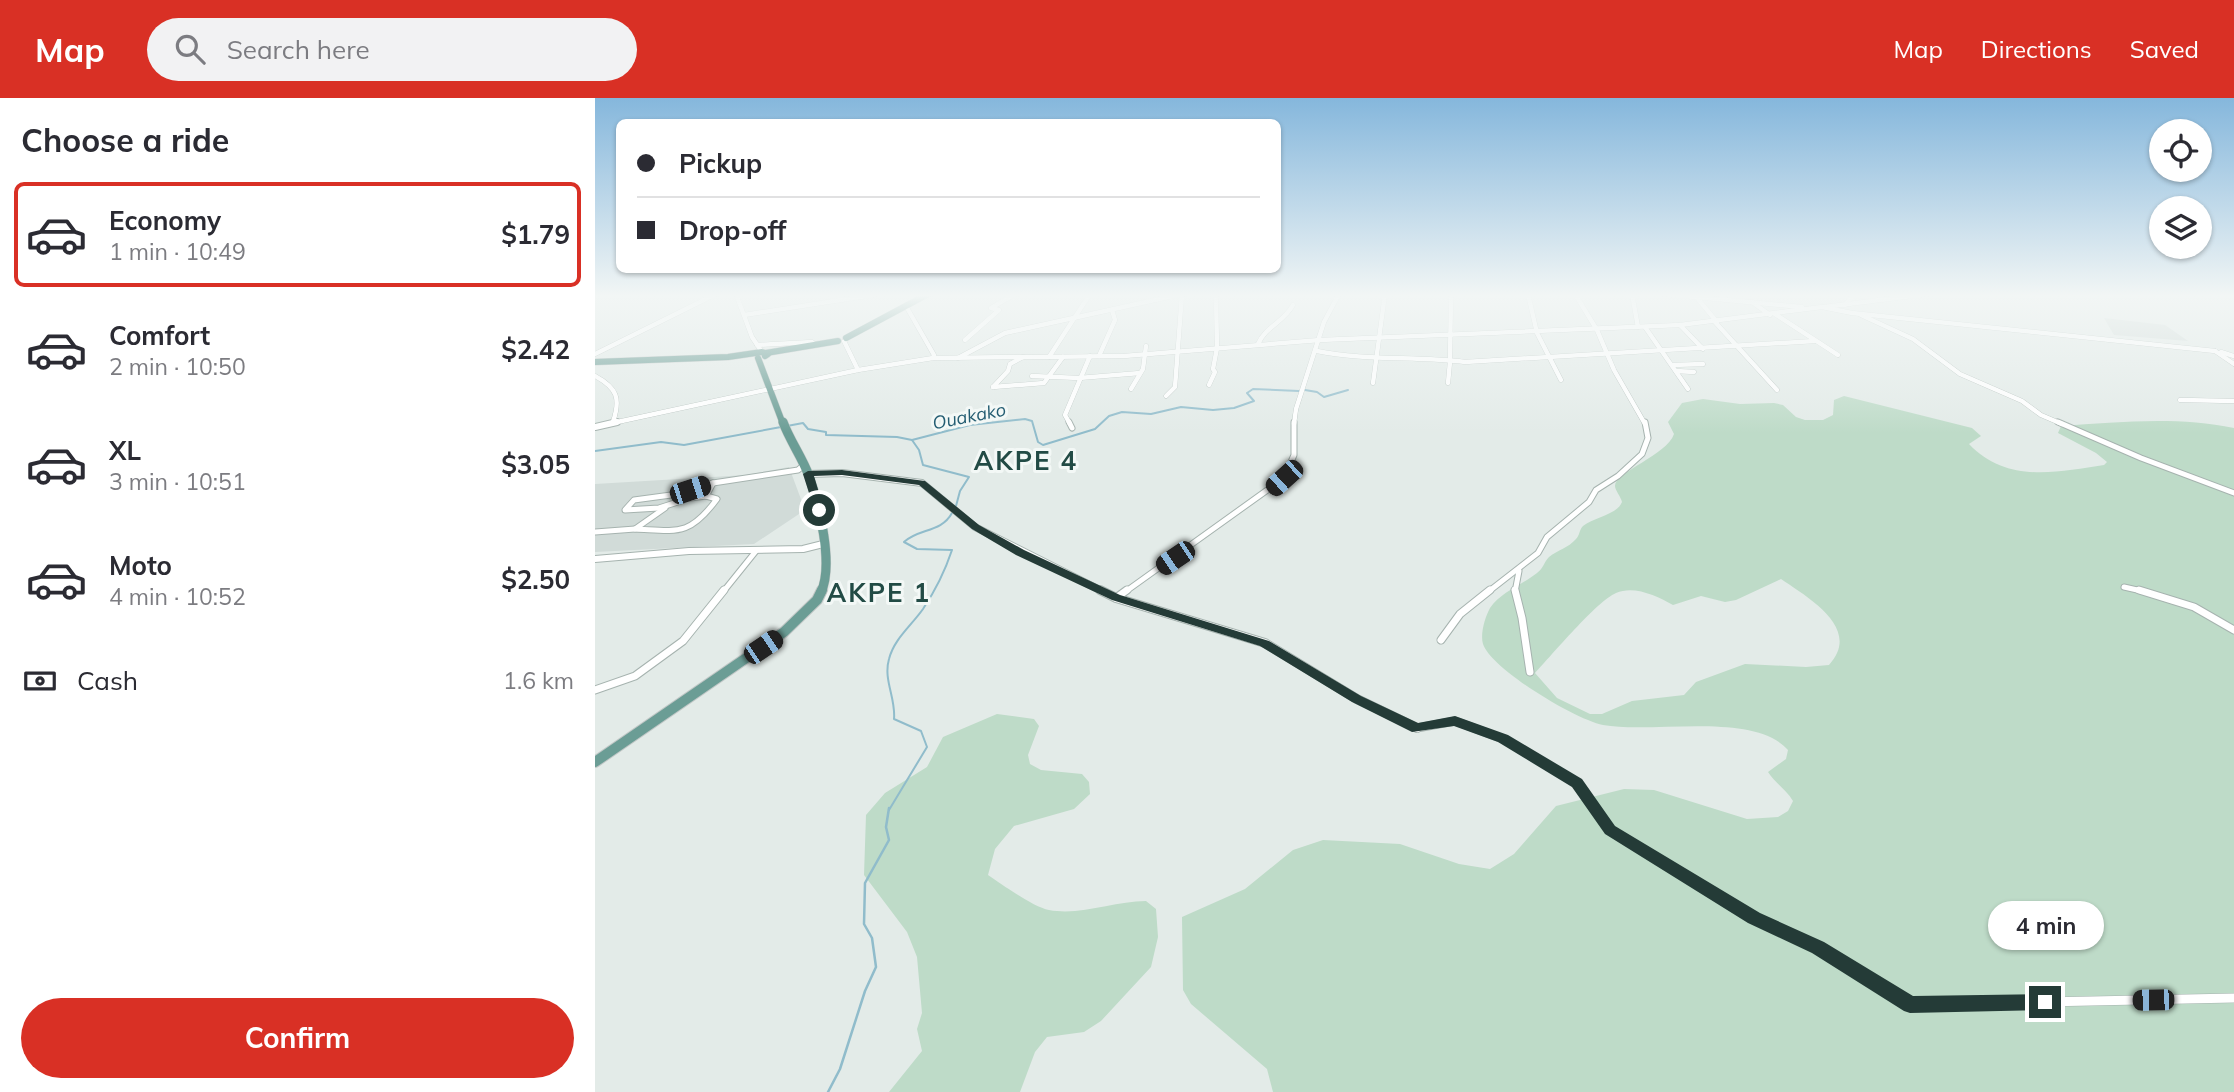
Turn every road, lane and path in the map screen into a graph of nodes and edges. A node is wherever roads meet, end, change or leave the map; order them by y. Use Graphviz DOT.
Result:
graph roads {
  1 [pos="622,340"];
  2 [pos="754,340"];
  3 [pos="840,340"];
  4 [pos="843,340"];
  5 [pos="925,340"];
  6 [pos="989,340"];
  7 [pos="1060,340"];
  8 [pos="1106,340"];
  9 [pos="1180,340"];
  10 [pos="1217,340"];
  11 [pos="1259,340"];
  12 [pos="1314,340"];
  13 [pos="1320,340"];
  14 [pos="1378,340"];
  15 [pos="1449,340"];
  16 [pos="1541,340"];
  17 [pos="1602,340"];
  18 [pos="1653,340"];
  19 [pos="1695,340"];
  20 [pos="1733,340"];
  21 [pos="1915,340"];
  22 [pos="2114,340"];
  23 [pos="1815,341"];
  24 [pos="814,344"];
  25 [pos="1258,344"];
  26 [pos="1146,345"];
  27 [pos="1739,347"];
  28 [pos="1217,348"];
  29 [pos="1703,348"];
  30 [pos="1662,350"];
  31 [pos="1179,351"];
  32 [pos="1317,351"];
  33 [pos="2215,351"];
  34 [pos="1607,353"];
  35 [pos="595,354"];
  36 [pos="760,354"];
  37 [pos="1148,354"];
  38 [pos="1838,355"];
  39 [pos="1090,356"];
  40 [pos="1099,356"];
  41 [pos="1548,356"];
  42 [pos="2234,356"];
  43 [pos="1023,357"];
  44 [pos="1049,357"];
  45 [pos="1063,357"];
  46 [pos="1378,357"];
  47 [pos="933,358"];
  48 [pos="958,358"];
  49 [pos="1450,360"];
  50 [pos="595,362"];
  51 [pos="1703,364"];
  52 [pos="2234,364"];
  53 [pos="1672,365"];
  54 [pos="857,370"];
  55 [pos="1676,371"];
  56 [pos="1694,372"];
  57 [pos="1140,373"];
  58 [pos="595,376"];
  59 [pos="1033,376"];
  60 [pos="1048,378"];
  61 [pos="1079,379"];
  62 [pos="1561,380"];
  63 [pos="1373,383"];
  64 [pos="1448,383"];
  65 [pos="1209,385"];
  66 [pos="771,389"];
  67 [pos="1131,389"];
  68 [pos="1688,389"];
  69 [pos="1777,390"];
  70 [pos="1167,396"];
  71 [pos="2180,400"];
  72 [pos="2234,401"];
  73 [pos="613,422"];
  74 [pos="595,427"];
  75 [pos="1072,428"];
  76 [pos="806,469"];
  77 [pos="713,483"];
  78 [pos="690,490"];
  79 [pos="2234,493"];
  80 [pos="706,496"];
  81 [pos="684,500"];
  82 [pos="669,505"];
  83 [pos="635,528"];
  84 [pos="595,532"];
  85 [pos="823,544"];
  86 [pos="755,551"];
  87 [pos="595,559"];
  88 [pos="1520,569"];
  89 [pos="2124,587"];
  90 [pos="1116,598"];
  91 [pos="2234,630"];
  92 [pos="1441,640"];
  93 [pos="1530,672"];
  94 [pos="595,691"];
  95 [pos="1417,728"];
  96 [pos="595,762"];
  97 [pos="2234,998"];
  1 -- 35 [label="street"];
  2 -- 36 [label="street"];
  3 -- 24 [label="main road"];
  4 -- 54 [label="street"];
  5 -- 47 [label="street"];
  6 -- 48 [label="street"];
  7 -- 44 [label="street"];
  8 -- 40 [label="street"];
  9 -- 31 [label="street"];
  10 -- 28 [label="street"];
  11 -- 25 [label="street"];
  12 -- 25 [label="street"];
  13 -- 32 [label="street"];
  14 -- 46 [label="street"];
  15 -- 49 [label="street"];
  16 -- 41 [label="street"];
  17 -- 34 [label="street"];
  18 -- 30 [label="street"];
  19 -- 29 [label="street"];
  20 -- 27 [label="street"];
  21 -- 79 [label="street"];
  22 -- 33 [label="street"];
  23 -- 27 [label="street"];
  23 -- 38 [label="street"];
  24 -- 36 [label="street"];
  24 -- 36 [label="main road"];
  25 -- 28 [label="street"];
  26 -- 37 [label="street"];
  27 -- 29 [label="street"];
  27 -- 69 [label="street"];
  28 -- 31 [label="street"];
  28 -- 65 [label="street"];
  29 -- 30 [label="street"];
  30 -- 34 [label="street"];
  30 -- 53 [label="street"];
  31 -- 37 [label="street"];
  31 -- 70 [label="street"];
  32 -- 46 [label="street"];
  32 -- 90 [label="street"];
  33 -- 42 [label="street"];
  33 -- 52 [label="street"];
  34 -- 41 [label="street"];
  34 -- 88 [label="street"];
  36 -- 50 [label="main road"];
  36 -- 66 [label="main road"];
  37 -- 40 [label="street"];
  37 -- 57 [label="street"];
  39 -- 40 [label="street"];
  39 -- 45 [label="street"];
  39 -- 61 [label="street"];
  41 -- 49 [label="street"];
  41 -- 62 [label="street"];
  43 -- 44 [label="street"];
  43 -- 48 [label="street"];
  43 -- 60 [label="street"];
  44 -- 45 [label="street"];
  45 -- 60 [label="street"];
  46 -- 49 [label="street"];
  46 -- 63 [label="street"];
  47 -- 48 [label="street"];
  47 -- 54 [label="street"];
  49 -- 64 [label="street"];
  51 -- 53 [label="street"];
  53 -- 55 [label="street"];
  54 -- 66 [label="street"];
  55 -- 56 [label="street"];
  55 -- 68 [label="street"];
  57 -- 61 [label="street"];
  57 -- 67 [label="street"];
  58 -- 73 [label="street"];
  59 -- 60 [label="street"];
  60 -- 61 [label="street"];
  61 -- 75 [label="street"];
  66 -- 73 [label="street"];
  66 -- 76 [label="main road"];
  71 -- 72 [label="street"];
  73 -- 74 [label="street"];
  76 -- 77 [label="street"];
  76 -- 85 [label="main road"];
  76 -- 90 [label="street"];
  77 -- 78 [label="street"];
  77 -- 80 [label="street"];
  78 -- 81 [label="street"];
  78 -- 82 [label="street"];
  80 -- 81 [label="street"];
  80 -- 83 [label="street"];
  81 -- 82 [label="street"];
  82 -- 83 [label="street"];
  83 -- 84 [label="street"];
  85 -- 86 [label="street"];
  85 -- 96 [label="main road"];
  86 -- 87 [label="street"];
  86 -- 94 [label="street"];
  88 -- 92 [label="street"];
  88 -- 93 [label="street"];
  89 -- 91 [label="street"];
  90 -- 95 [label="street"];
  95 -- 97 [label="street"];
}
